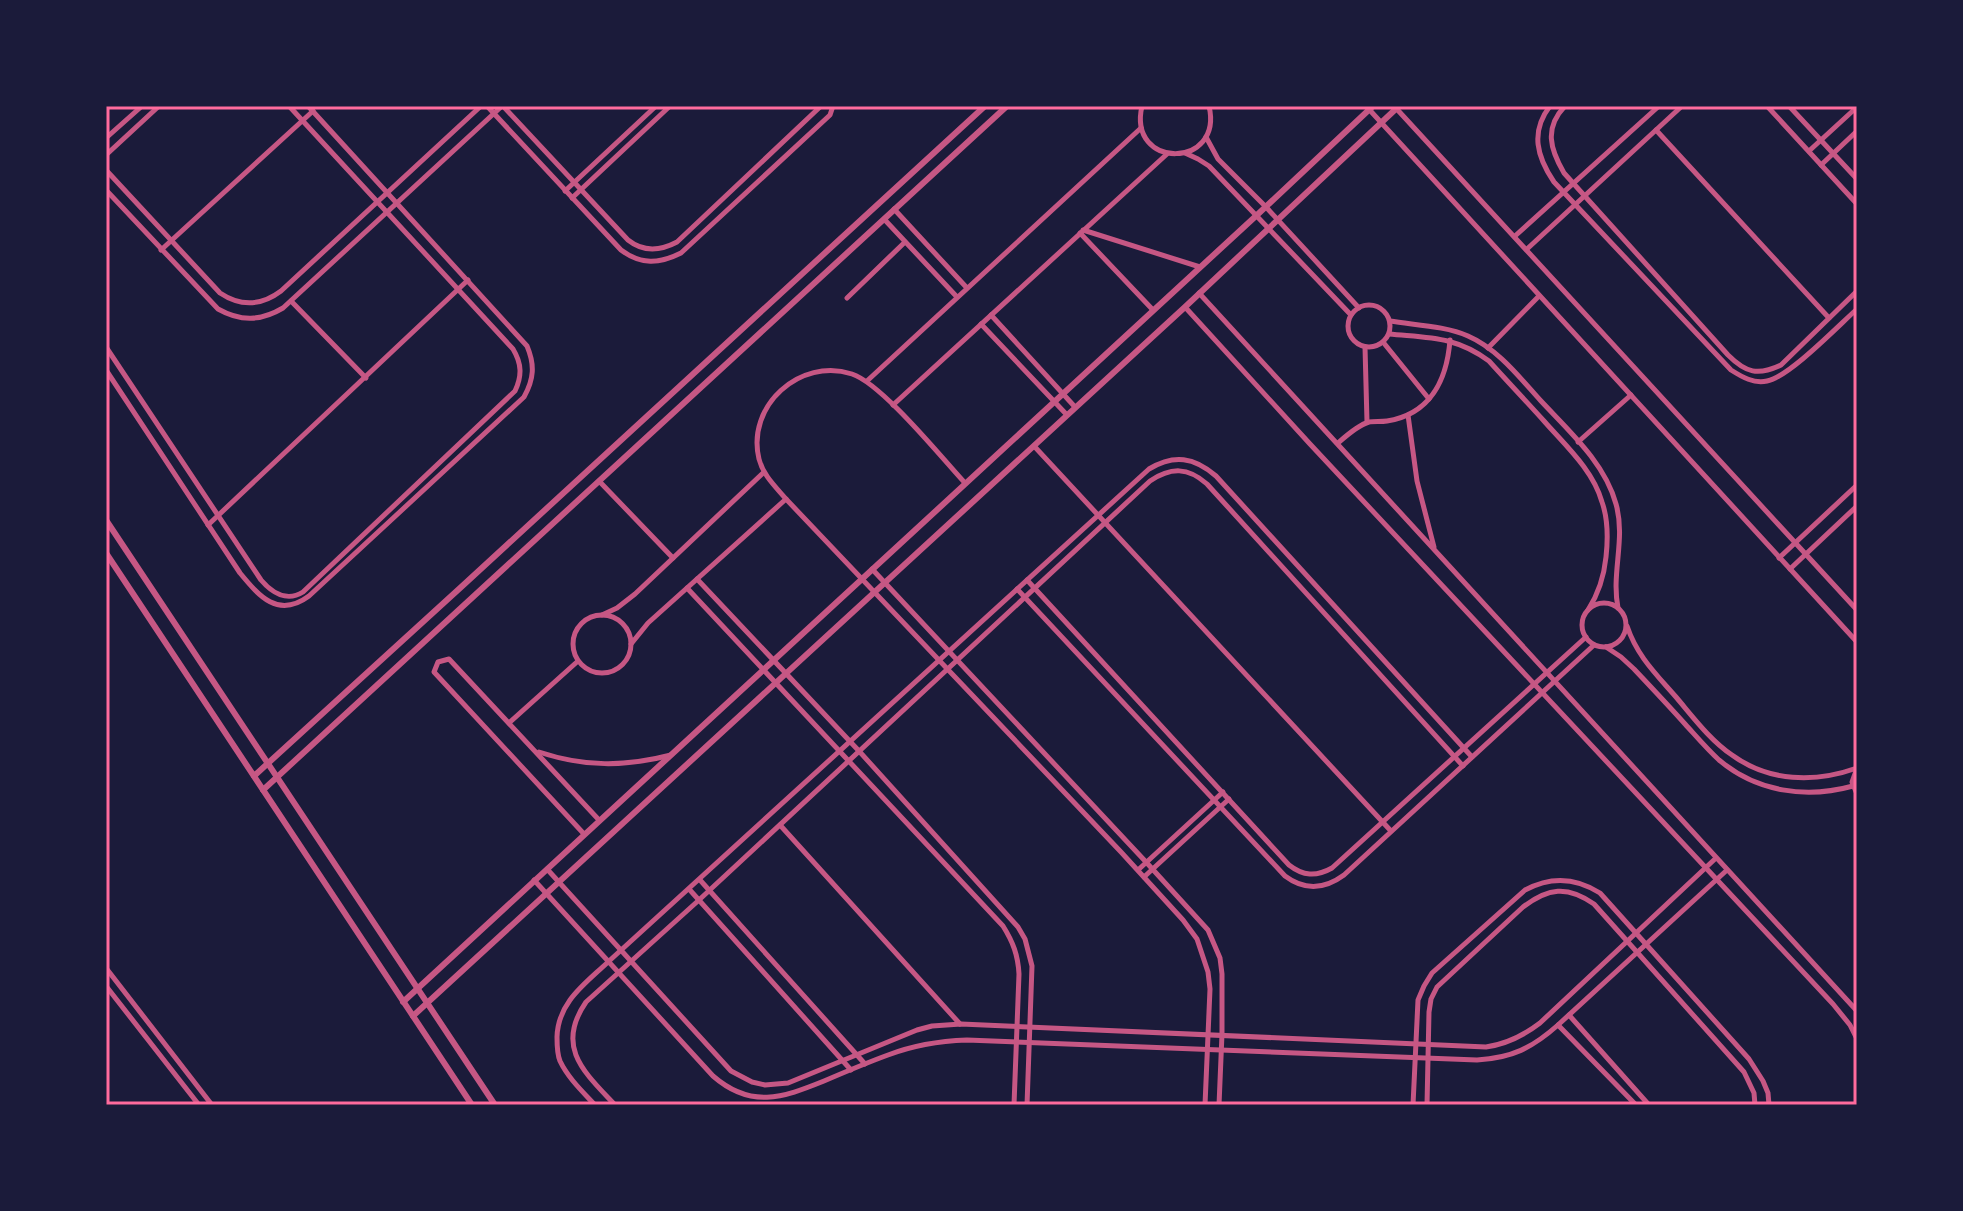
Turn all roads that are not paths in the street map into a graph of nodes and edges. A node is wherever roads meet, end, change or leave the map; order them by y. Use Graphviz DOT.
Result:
graph roads {
  1 [pos="142,106"];
  2 [pos="159,106"];
  3 [pos="289,106"];
  4 [pos="481,106"];
  5 [pos="487,106"];
  6 [pos="503,106"];
  7 [pos="656,106"];
  8 [pos="670,106"];
  9 [pos="821,106"];
  10 [pos="833,106"];
  11 [pos="985,106"];
  12 [pos="1142,106"];
  13 [pos="1209,106"];
  14 [pos="1550,106"];
  15 [pos="1565,106"];
  16 [pos="1659,106"];
  17 [pos="1682,106"];
  18 [pos="1767,106"];
  19 [pos="1789,106"];
  20 [pos="1004,107"];
  21 [pos="1369,107"];
  22 [pos="1397,107"];
  23 [pos="1857,107"];
  24 [pos="310,108"];
  25 [pos="494,114"];
  26 [pos="302,120"];
  27 [pos="1382,123"];
  28 [pos="1141,128"];
  29 [pos="1656,130"];
  30 [pos="1857,131"];
  31 [pos="1206,137"];
  32 [pos="106,138"];
  33 [pos="1821,140"];
  34 [pos="776,149"];
  35 [pos="1809,151"];
  36 [pos="1185,153"];
  37 [pos="1167,154"];
  38 [pos="1833,154"];
  39 [pos="106,155"];
  40 [pos="783,158"];
  41 [pos="1821,165"];
  42 [pos="106,170"];
  43 [pos="1857,179"];
  44 [pos="574,183"];
  45 [pos="1573,184"];
  46 [pos="106,190"];
  47 [pos="581,190"];
  48 [pos="565,191"];
  49 [pos="388,192"];
  50 [pos="1564,192"];
  51 [pos="1584,196"];
  52 [pos="572,198"];
  53 [pos="378,201"];
  54 [pos="398,202"];
  55 [pos="1857,204"];
  56 [pos="1575,205"];
  57 [pos="1266,207"];
  58 [pos="894,209"];
  59 [pos="388,212"];
  60 [pos="1257,215"];
  61 [pos="884,219"];
  62 [pos="1278,220"];
  63 [pos="1269,228"];
  64 [pos="1081,232"];
  65 [pos="1515,236"];
  66 [pos="171,240"];
  67 [pos="838,241"];
  68 [pos="905,242"];
  69 [pos="1527,249"];
  70 [pos="161,250"];
  71 [pos="848,252"];
  72 [pos="1200,267"];
  73 [pos="468,280"];
  74 [pos="967,288"];
  75 [pos="458,289"];
  76 [pos="1857,291"];
  77 [pos="1199,293"];
  78 [pos="1539,296"];
  79 [pos="958,297"];
  80 [pos="847,298"];
  81 [pos="291,301"];
  82 [pos="1185,307"];
  83 [pos="1359,308"];
  84 [pos="1857,309"];
  85 [pos="1153,310"];
  86 [pos="1837,310"];
  87 [pos="991,315"];
  88 [pos="1351,315"];
  89 [pos="1829,318"];
  90 [pos="1844,320"];
  91 [pos="1390,321"];
  92 [pos="981,324"];
  93 [pos="1821,325"];
  94 [pos="1389,334"];
  95 [pos="1829,335"];
  96 [pos="1450,340"];
  97 [pos="1383,342"];
  98 [pos="106,347"];
  99 [pos="1365,347"];
  100 [pos="1488,348"];
  101 [pos="106,370"];
  102 [pos="366,378"];
  103 [pos="867,381"];
  104 [pos="683,383"];
  105 [pos="1063,393"];
  106 [pos="692,395"];
  107 [pos="1631,395"];
  108 [pos="1429,399"];
  109 [pos="1054,402"];
  110 [pos="893,405"];
  111 [pos="1075,407"];
  112 [pos="1067,415"];
  113 [pos="1408,415"];
  114 [pos="1367,422"];
  115 [pos="1578,442"];
  116 [pos="1338,443"];
  117 [pos="1034,446"];
  118 [pos="763,473"];
  119 [pos="599,481"];
  120 [pos="965,483"];
  121 [pos="1857,485"];
  122 [pos="407,494"];
  123 [pos="786,499"];
  124 [pos="413,501"];
  125 [pos="1857,507"];
  126 [pos="218,516"];
  127 [pos="1097,516"];
  128 [pos="106,520"];
  129 [pos="1105,524"];
  130 [pos="208,525"];
  131 [pos="1795,544"];
  132 [pos="1435,550"];
  133 [pos="106,553"];
  134 [pos="1805,555"];
  135 [pos="673,558"];
  136 [pos="1779,558"];
  137 [pos="872,569"];
  138 [pos="1790,569"];
  139 [pos="862,578"];
  140 [pos="697,579"];
  141 [pos="1027,580"];
  142 [pos="885,582"];
  143 [pos="687,588"];
  144 [pos="1017,589"];
  145 [pos="1035,589"];
  146 [pos="1319,589"];
  147 [pos="875,592"];
  148 [pos="1025,598"];
  149 [pos="1309,598"];
  150 [pos="1618,608"];
  151 [pos="1588,610"];
  152 [pos="1857,610"];
  153 [pos="602,615"];
  154 [pos="1627,626"];
  155 [pos="419,627"];
  156 [pos="1586,637"];
  157 [pos="429,638"];
  158 [pos="404,641"];
  159 [pos="1857,642"];
  160 [pos="631,644"];
  161 [pos="1594,645"];
  162 [pos="1606,647"];
  163 [pos="414,651"];
  164 [pos="951,651"];
  165 [pos="959,659"];
  166 [pos="773,660"];
  167 [pos="940,660"];
  168 [pos="578,661"];
  169 [pos="763,669"];
  170 [pos="948,669"];
  171 [pos="786,673"];
  172 [pos="1546,673"];
  173 [pos="1554,681"];
  174 [pos="776,683"];
  175 [pos="1534,684"];
  176 [pos="1542,692"];
  177 [pos="509,723"];
  178 [pos="851,742"];
  179 [pos="1464,748"];
  180 [pos="536,751"];
  181 [pos="840,751"];
  182 [pos="859,751"];
  183 [pos="672,754"];
  184 [pos="1454,757"];
  185 [pos="1472,757"];
  186 [pos="850,760"];
  187 [pos="268,763"];
  188 [pos="1463,766"];
  189 [pos="1857,768"];
  190 [pos="254,776"];
  191 [pos="277,777"];
  192 [pos="1853,786"];
  193 [pos="263,790"];
  194 [pos="1223,792"];
  195 [pos="1857,794"];
  196 [pos="1229,799"];
  197 [pos="1214,800"];
  198 [pos="1220,807"];
  199 [pos="599,820"];
  200 [pos="1382,822"];
  201 [pos="780,825"];
  202 [pos="1391,831"];
  203 [pos="584,834"];
  204 [pos="1716,858"];
  205 [pos="1146,862"];
  206 [pos="1706,868"];
  207 [pos="547,869"];
  208 [pos="1153,869"];
  209 [pos="1138,870"];
  210 [pos="1727,870"];
  211 [pos="1144,877"];
  212 [pos="534,880"];
  213 [pos="700,880"];
  214 [pos="1716,880"];
  215 [pos="558,882"];
  216 [pos="689,889"];
  217 [pos="709,891"];
  218 [pos="546,893"];
  219 [pos="699,900"];
  220 [pos="1637,932"];
  221 [pos="1627,941"];
  222 [pos="1646,942"];
  223 [pos="620,951"];
  224 [pos="1636,952"];
  225 [pos="630,961"];
  226 [pos="608,962"];
  227 [pos="106,968"];
  228 [pos="617,972"];
  229 [pos="106,986"];
  230 [pos="417,989"];
  231 [pos="403,1002"];
  232 [pos="427,1003"];
  233 [pos="1857,1011"];
  234 [pos="1569,1015"];
  235 [pos="413,1016"];
  236 [pos="961,1024"];
  237 [pos="1017,1025"];
  238 [pos="1558,1025"];
  239 [pos="1030,1026"];
  240 [pos="1726,1032"];
  241 [pos="1209,1034"];
  242 [pos="1222,1034"];
  243 [pos="1857,1039"];
  244 [pos="1717,1041"];
  245 [pos="1016,1043"];
  246 [pos="1029,1043"];
  247 [pos="1415,1043"];
  248 [pos="1428,1043"];
  249 [pos="1208,1049"];
  250 [pos="1221,1049"];
  251 [pos="856,1055"];
  252 [pos="1415,1057"];
  253 [pos="1428,1058"];
  254 [pos="842,1060"];
  255 [pos="865,1064"];
  256 [pos="851,1070"];
  257 [pos="609,1099"];
  258 [pos="199,1105"];
  259 [pos="212,1105"];
  260 [pos="472,1105"];
  261 [pos="495,1105"];
  262 [pos="595,1105"];
  263 [pos="603,1105"];
  264 [pos="615,1105"];
  265 [pos="1014,1105"];
  266 [pos="1027,1105"];
  267 [pos="1205,1105"];
  268 [pos="1219,1105"];
  269 [pos="1413,1105"];
  270 [pos="1427,1105"];
  271 [pos="1636,1105"];
  272 [pos="1649,1105"];
  273 [pos="1755,1105"];
  274 [pos="1769,1105"];
  1 -- 32 [label="street"];
  2 -- 39 [label="street"];
  3 -- 26 [label="street"];
  4 -- 49 [label="street"];
  5 -- 25 [label="street"];
  6 -- 25 [label="street"];
  6 -- 44 [label="street"];
  7 -- 44 [label="street"];
  8 -- 47 [label="street"];
  9 -- 34 [label="street"];
  10 -- 40 [label="street"];
  11 -- 67 [label="street"];
  12 -- 28 [label="street"];
  13 -- 31 [label="street"];
  14 -- 50 [label="street"];
  15 -- 45 [label="street"];
  16 -- 45 [label="street"];
  17 -- 29 [label="street"];
  18 -- 35 [label="street"];
  19 -- 33 [label="street"];
  20 -- 58 [label="street"];
  21 -- 27 [label="street"];
  21 -- 57 [label="street"];
  22 -- 27 [label="street"];
  22 -- 65 [label="street"];
  23 -- 33 [label="street"];
  24 -- 26 [label="street"];
  24 -- 49 [label="street"];
  25 -- 48 [label="street"];
  25 -- 54 [label="street"];
  26 -- 53 [label="street"];
  26 -- 66 [label="street"];
  27 -- 62 [label="street"];
  27 -- 78 [label="street"];
  28 -- 37 [label="street"];
  28 -- 74 [label="street"];
  29 -- 51 [label="street"];
  29 -- 89 [label="street"];
  30 -- 38 [label="street"];
  31 -- 36 [label="street"];
  31 -- 57 [label="street"];
  33 -- 35 [label="street"];
  33 -- 38 [label="street"];
  34 -- 40 [label="street"];
  34 -- 47 [label="street"];
  35 -- 41 [label="street"];
  36 -- 37 [label="street"];
  36 -- 60 [label="street"];
  37 -- 64 [label="street"];
  38 -- 41 [label="street"];
  38 -- 43 [label="street"];
  40 -- 52 [label="street"];
  41 -- 55 [label="street"];
  42 -- 66 [label="street"];
  44 -- 47 [label="street"];
  44 -- 48 [label="street"];
  45 -- 50 [label="street"];
  45 -- 51 [label="street"];
  46 -- 70 [label="street"];
  47 -- 52 [label="street"];
  48 -- 52 [label="street"];
  49 -- 53 [label="street"];
  49 -- 54 [label="street"];
  50 -- 56 [label="street"];
  50 -- 65 [label="street"];
  51 -- 56 [label="street"];
  51 -- 93 [label="street"];
  53 -- 59 [label="street"];
  53 -- 66 [label="street"];
  54 -- 59 [label="street"];
  54 -- 73 [label="street"];
  56 -- 69 [label="street"];
  56 -- 95 [label="street"];
  57 -- 60 [label="street"];
  57 -- 62 [label="street"];
  58 -- 61 [label="street"];
  58 -- 74 [label="street"];
  59 -- 75 [label="street"];
  59 -- 81 [label="street"];
  60 -- 63 [label="street"];
  60 -- 72 [label="street"];
  61 -- 68 [label="street"];
  61 -- 71 [label="street"];
  62 -- 63 [label="street"];
  62 -- 83 [label="street"];
  63 -- 77 [label="street"];
  63 -- 88 [label="street"];
  64 -- 72 [label="street"];
  64 -- 85 [label="street"];
  64 -- 87 [label="street"];
  65 -- 69 [label="street"];
  66 -- 70 [label="street"];
  67 -- 71 [label="street"];
  67 -- 104 [label="street"];
  68 -- 79 [label="street"];
  68 -- 80 [label="street"];
  69 -- 131 [label="street"];
  70 -- 81 [label="street"];
  71 -- 106 [label="street"];
  72 -- 85 [label="street"];
  73 -- 75 [label="street"];
  73 -- 124 [label="street"];
  74 -- 79 [label="street"];
  75 -- 102 [label="street"];
  75 -- 122 [label="street"];
  76 -- 86 [label="street"];
  77 -- 82 [label="street"];
  77 -- 116 [label="street"];
  78 -- 100 [label="street"];
  78 -- 107 [label="street"];
  79 -- 103 [label="street"];
  81 -- 102 [label="street"];
  82 -- 111 [label="street"];
  82 -- 175 [label="street"];
  83 -- 88 [label="street"];
  83 -- 91 [label="street"];
  84 -- 90 [label="street"];
  85 -- 105 [label="street"];
  86 -- 89 [label="street"];
  86 -- 90 [label="street"];
  87 -- 92 [label="street"];
  87 -- 105 [label="street"];
  88 -- 99 [label="street"];
  89 -- 93 [label="street"];
  90 -- 95 [label="street"];
  91 -- 94 [label="street"];
  91 -- 100 [label="street"];
  92 -- 109 [label="street"];
  92 -- 110 [label="street"];
  93 -- 95 [label="street"];
  94 -- 96 [label="street"];
  94 -- 97 [label="street"];
  96 -- 108 [label="street"];
  96 -- 151 [label="street"];
  97 -- 99 [label="street"];
  97 -- 108 [label="street"];
  98 -- 126 [label="street"];
  99 -- 114 [label="street"];
  100 -- 115 [label="street"];
  101 -- 130 [label="street"];
  102 -- 126 [label="street"];
  103 -- 110 [label="street"];
  103 -- 118 [label="street"];
  104 -- 106 [label="street"];
  104 -- 155 [label="street"];
  105 -- 109 [label="street"];
  105 -- 111 [label="street"];
  106 -- 119 [label="street"];
  107 -- 115 [label="street"];
  107 -- 136 [label="street"];
  108 -- 113 [label="street"];
  109 -- 112 [label="street"];
  109 -- 120 [label="street"];
  110 -- 120 [label="street"];
  111 -- 112 [label="street"];
  112 -- 117 [label="street"];
  113 -- 114 [label="street"];
  113 -- 132 [label="street"];
  114 -- 116 [label="street"];
  115 -- 150 [label="street"];
  116 -- 132 [label="street"];
  117 -- 127 [label="street"];
  117 -- 142 [label="street"];
  118 -- 123 [label="street"];
  118 -- 135 [label="street"];
  119 -- 135 [label="street"];
  119 -- 157 [label="street"];
  120 -- 137 [label="street"];
  121 -- 131 [label="street"];
  122 -- 124 [label="street"];
  122 -- 126 [label="street"];
  123 -- 139 [label="street"];
  123 -- 140 [label="street"];
  124 -- 130 [label="street"];
  125 -- 134 [label="street"];
  126 -- 130 [label="street"];
  127 -- 129 [label="street"];
  127 -- 141 [label="street"];
  127 -- 146 [label="street"];
  128 -- 187 [label="street"];
  129 -- 145 [label="street"];
  129 -- 149 [label="street"];
  129 -- 200 [label="street"];
  131 -- 134 [label="street"];
  131 -- 136 [label="street"];
  132 -- 172 [label="street"];
  133 -- 190 [label="street"];
  134 -- 138 [label="street"];
  134 -- 152 [label="street"];
  135 -- 153 [label="street"];
  136 -- 138 [label="street"];
  137 -- 139 [label="street"];
  137 -- 142 [label="street"];
  138 -- 159 [label="street"];
  139 -- 147 [label="street"];
  139 -- 166 [label="street"];
  140 -- 143 [label="street"];
  140 -- 166 [label="street"];
  141 -- 144 [label="street"];
  141 -- 145 [label="street"];
  142 -- 147 [label="street"];
  142 -- 164 [label="street"];
  143 -- 160 [label="street"];
  143 -- 169 [label="street"];
  144 -- 148 [label="street"];
  144 -- 164 [label="street"];
  145 -- 148 [label="street"];
  145 -- 194 [label="street"];
  146 -- 149 [label="street"];
  146 -- 179 [label="street"];
  147 -- 167 [label="street"];
  147 -- 171 [label="street"];
  148 -- 165 [label="street"];
  148 -- 197 [label="street"];
  149 -- 184 [label="street"];
  150 -- 151 [label="street"];
  150 -- 154 [label="street"];
  151 -- 156 [label="street"];
  153 -- 160 [label="street"];
  153 -- 168 [label="street"];
  154 -- 162 [label="street"];
  154 -- 189 [label="street"];
  155 -- 157 [label="street"];
  155 -- 158 [label="street"];
  156 -- 161 [label="street"];
  156 -- 172 [label="street"];
  157 -- 163 [label="street"];
  158 -- 163 [label="street"];
  158 -- 187 [label="street"];
  160 -- 168 [label="street"];
  161 -- 162 [label="street"];
  161 -- 173 [label="street"];
  162 -- 192 [label="street"];
  163 -- 191 [label="street"];
  164 -- 165 [label="street"];
  164 -- 167 [label="street"];
  165 -- 170 [label="street"];
  165 -- 205 [label="street"];
  166 -- 169 [label="street"];
  166 -- 171 [label="street"];
  167 -- 170 [label="street"];
  167 -- 178 [label="street"];
  168 -- 177 [label="street"];
  169 -- 174 [label="street"];
  169 -- 183 [label="street"];
  170 -- 182 [label="street"];
  170 -- 209 [label="street"];
  171 -- 174 [label="street"];
  171 -- 178 [label="street"];
  172 -- 173 [label="street"];
  172 -- 175 [label="street"];
  173 -- 176 [label="street"];
  173 -- 204 [label="street"];
  174 -- 181 [label="street"];
  174 -- 215 [label="street"];
  175 -- 176 [label="street"];
  175 -- 179 [label="street"];
  176 -- 185 [label="street"];
  176 -- 206 [label="street"];
  177 -- 180 [label="street"];
  177 -- 203 [label="street"];
  178 -- 181 [label="street"];
  178 -- 182 [label="street"];
  179 -- 184 [label="street"];
  179 -- 185 [label="street"];
  180 -- 183 [label="street"];
  180 -- 199 [label="street"];
  181 -- 186 [label="street"];
  181 -- 213 [label="street"];
  182 -- 186 [label="street"];
  182 -- 239 [label="street"];
  183 -- 199 [label="street"];
  184 -- 188 [label="street"];
  184 -- 200 [label="street"];
  185 -- 188 [label="street"];
  186 -- 201 [label="street"];
  186 -- 237 [label="street"];
  187 -- 190 [label="street"];
  187 -- 191 [label="street"];
  188 -- 202 [label="street"];
  189 -- 192 [label="street"];
  190 -- 193 [label="street"];
  191 -- 193 [label="street"];
  191 -- 230 [label="street"];
  192 -- 195 [label="street"];
  193 -- 231 [label="street"];
  194 -- 196 [label="street"];
  194 -- 197 [label="street"];
  196 -- 198 [label="street"];
  196 -- 200 [label="street"];
  197 -- 198 [label="street"];
  197 -- 205 [label="street"];
  198 -- 202 [label="street"];
  198 -- 208 [label="street"];
  199 -- 203 [label="street"];
  200 -- 202 [label="street"];
  201 -- 217 [label="street"];
  201 -- 236 [label="street"];
  203 -- 207 [label="street"];
  204 -- 206 [label="street"];
  204 -- 210 [label="street"];
  205 -- 208 [label="street"];
  205 -- 209 [label="street"];
  206 -- 214 [label="street"];
  206 -- 220 [label="street"];
  207 -- 212 [label="street"];
  207 -- 215 [label="street"];
  208 -- 211 [label="street"];
  208 -- 242 [label="street"];
  209 -- 211 [label="street"];
  210 -- 214 [label="street"];
  210 -- 233 [label="street"];
  211 -- 241 [label="street"];
  212 -- 218 [label="street"];
  212 -- 230 [label="street"];
  213 -- 216 [label="street"];
  213 -- 217 [label="street"];
  214 -- 222 [label="street"];
  214 -- 243 [label="street"];
  215 -- 218 [label="street"];
  215 -- 223 [label="street"];
  216 -- 219 [label="street"];
  216 -- 223 [label="street"];
  217 -- 219 [label="street"];
  217 -- 251 [label="street"];
  218 -- 226 [label="street"];
  218 -- 232 [label="street"];
  219 -- 225 [label="street"];
  219 -- 254 [label="street"];
  220 -- 221 [label="street"];
  220 -- 222 [label="street"];
  220 -- 247 [label="street"];
  221 -- 224 [label="street"];
  221 -- 248 [label="street"];
  221 -- 248 [label="street"];
  222 -- 224 [label="street"];
  222 -- 240 [label="street"];
  223 -- 225 [label="street"];
  223 -- 226 [label="street"];
  224 -- 234 [label="street"];
  224 -- 244 [label="street"];
  225 -- 228 [label="street"];
  225 -- 254 [label="street"];
  226 -- 228 [label="street"];
  226 -- 262 [label="street"];
  227 -- 259 [label="street"];
  228 -- 256 [label="street"];
  228 -- 257 [label="street"];
  229 -- 258 [label="street"];
  230 -- 231 [label="street"];
  230 -- 232 [label="street"];
  231 -- 235 [label="street"];
  232 -- 235 [label="street"];
  232 -- 261 [label="street"];
  234 -- 238 [label="street"];
  234 -- 272 [label="street"];
  235 -- 260 [label="street"];
  236 -- 237 [label="street"];
  236 -- 251 [label="street"];
  237 -- 239 [label="street"];
  237 -- 245 [label="street"];
  238 -- 253 [label="street"];
  238 -- 271 [label="street"];
  239 -- 241 [label="street"];
  239 -- 246 [label="street"];
  240 -- 244 [label="street"];
  240 -- 274 [label="street"];
  241 -- 242 [label="street"];
  241 -- 249 [label="street"];
  242 -- 247 [label="street"];
  242 -- 250 [label="street"];
  244 -- 273 [label="street"];
  245 -- 246 [label="street"];
  245 -- 255 [label="street"];
  245 -- 265 [label="street"];
  246 -- 249 [label="street"];
  246 -- 266 [label="street"];
  247 -- 248 [label="street"];
  247 -- 252 [label="street"];
  248 -- 253 [label="street"];
  249 -- 250 [label="street"];
  249 -- 267 [label="street"];
  250 -- 252 [label="street"];
  250 -- 268 [label="street"];
  251 -- 254 [label="street"];
  251 -- 255 [label="street"];
  252 -- 253 [label="street"];
  252 -- 269 [label="street"];
  253 -- 270 [label="street"];
  254 -- 256 [label="street"];
  255 -- 256 [label="street"];
  257 -- 263 [label="street"];
  257 -- 264 [label="street"];
}
